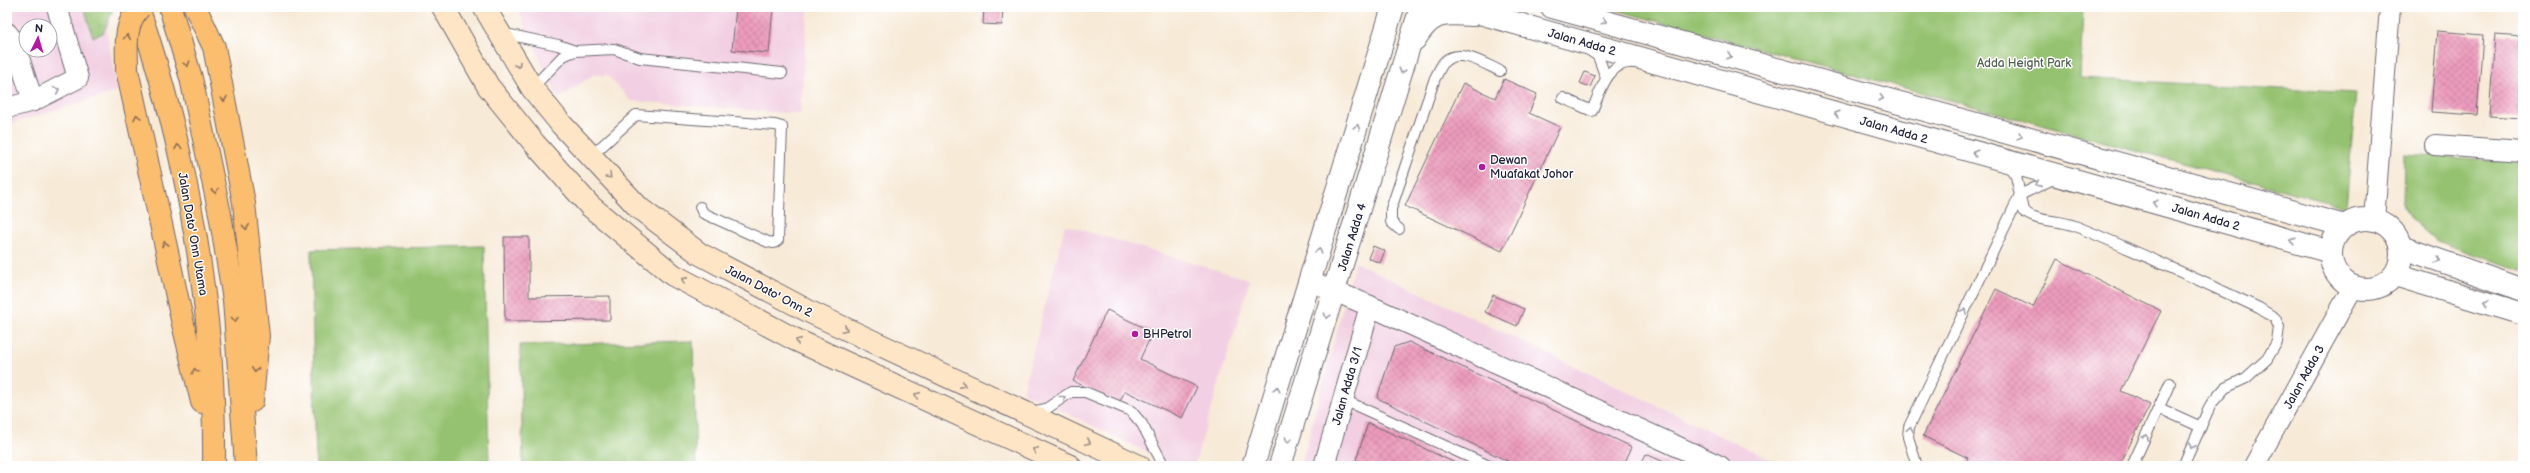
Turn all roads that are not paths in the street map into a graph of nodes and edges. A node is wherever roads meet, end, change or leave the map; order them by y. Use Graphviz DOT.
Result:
graph roads {
  1 [pos="57,7"];
  2 [pos="139,7"];
  3 [pos="170,7"];
  4 [pos="195,7"];
  5 [pos="443,7"];
  6 [pos="484,7"];
  7 [pos="1393,7"];
  8 [pos="1421,7"];
  9 [pos="1458,7"];
  10 [pos="1552,7"];
  11 [pos="2390,7"];
  12 [pos="1490,16"];
  13 [pos="1539,30"];
  14 [pos="498,32"];
  15 [pos="7,33"];
  16 [pos="1408,51"];
  17 [pos="575,52"];
  18 [pos="1500,71"];
  19 [pos="782,73"];
  20 [pos="1606,78"];
  21 [pos="1712,79"];
  22 [pos="532,88"];
  23 [pos="1563,98"];
  24 [pos="33,101"];
  25 [pos="7,108"];
  26 [pos="2435,145"];
  27 [pos="2523,151"];
  28 [pos="590,157"];
  29 [pos="2004,161"];
  30 [pos="2058,176"];
  31 [pos="2020,195"];
  32 [pos="700,207"];
  33 [pos="2374,220"];
  34 [pos="2345,226"];
  35 [pos="1399,229"];
  36 [pos="2401,247"];
  37 [pos="2331,252"];
  38 [pos="2395,275"];
  39 [pos="1310,281"];
  40 [pos="2353,287"];
  41 [pos="2523,290"];
  42 [pos="1335,291"];
  43 [pos="1370,306"];
  44 [pos="2523,314"];
  45 [pos="2170,383"];
  46 [pos="1344,400"];
  47 [pos="2159,408"];
  48 [pos="1027,413"];
  49 [pos="2201,427"];
  50 [pos="214,458"];
  51 [pos="246,463"];
  52 [pos="1070,466"];
  53 [pos="1139,466"];
  54 [pos="1164,466"];
  55 [pos="1253,466"];
  56 [pos="1280,466"];
  57 [pos="1324,466"];
  58 [pos="1489,466"];
  59 [pos="1720,466"];
  60 [pos="1917,466"];
  61 [pos="2132,466"];
  62 [pos="2183,466"];
  63 [pos="2254,466"];
  24 -- 1 [label="street, one-way"];
  50 -- 2 [label="main road, Jalan Dato' Onn Utama, one-way"];
  50 -- 2 [label="main road, one-way, bridge"];
  3 -- 51 [label="main road, one-way"];
  4 -- 51 [label="main road, one-way"];
  52 -- 5 [label="main road, one-way"];
  6 -- 14 [label="main road, Jalan Dato' Onn 2"];
  39 -- 7 [label="street, one-way"];
  8 -- 16 [label="street, Jalan Adda 4"];
  9 -- 12 [label="street, Jalan Adda 2"];
  10 -- 34 [label="street, one-way"];
  11 -- 33 [label="street"];
  12 -- 13 [label="street, Jalan Adda 2"];
  12 -- 16 [label="street"];
  13 -- 20 [label="lane"];
  13 -- 21 [label="street, Jalan Adda 2"];
  14 -- 17 [label="lane"];
  14 -- 22 [label="main road, Jalan Dato' Onn 2, one-way"];
  15 -- 24 [label="street"];
  16 -- 42 [label="street, Jalan Adda 4, one-way"];
  17 -- 19 [label="lane"];
  17 -- 22 [label="lane"];
  18 -- 35 [label="lane"];
  20 -- 21 [label="lane"];
  20 -- 23 [label="lane"];
  29 -- 21 [label="street, Jalan Adda 2, one-way"];
  22 -- 28 [label="main road, Jalan Dato' Onn 2"];
  24 -- 25 [label="street"];
  26 -- 27 [label="street"];
  28 -- 32 [label="lane"];
  28 -- 48 [label="main road, Jalan Dato' Onn 2, one-way"];
  29 -- 30 [label="street, Jalan Adda 2"];
  29 -- 31 [label="lane"];
  30 -- 31 [label="lane, one-way"];
  37 -- 30 [label="street, Jalan Adda 2, one-way"];
  31 -- 49 [label="lane"];
  60 -- 31 [label="lane, one-way"];
  33 -- 34 [label="street"];
  33 -- 36 [label="street"];
  34 -- 37 [label="street"];
  36 -- 38 [label="street"];
  36 -- 41 [label="street, one-way"];
  37 -- 40 [label="street"];
  38 -- 40 [label="street"];
  44 -- 38 [label="street, one-way"];
  39 -- 42 [label="street"];
  55 -- 39 [label="street, one-way"];
  40 -- 63 [label="street, Jalan Adda 3"];
  42 -- 43 [label="street"];
  42 -- 56 [label="street, Jalan Adda 4, one-way"];
  43 -- 46 [label="street, Jalan Adda 3/1"];
  43 -- 59 [label="street"];
  45 -- 47 [label="lane"];
  46 -- 57 [label="street, Jalan Adda 3/1"];
  46 -- 58 [label="lane"];
  47 -- 49 [label="lane"];
  61 -- 47 [label="lane, one-way"];
  48 -- 53 [label="main road, Jalan Dato' Onn 2, one-way"];
  48 -- 54 [label="lane, one-way"];
  49 -- 62 [label="lane, one-way"];
}
